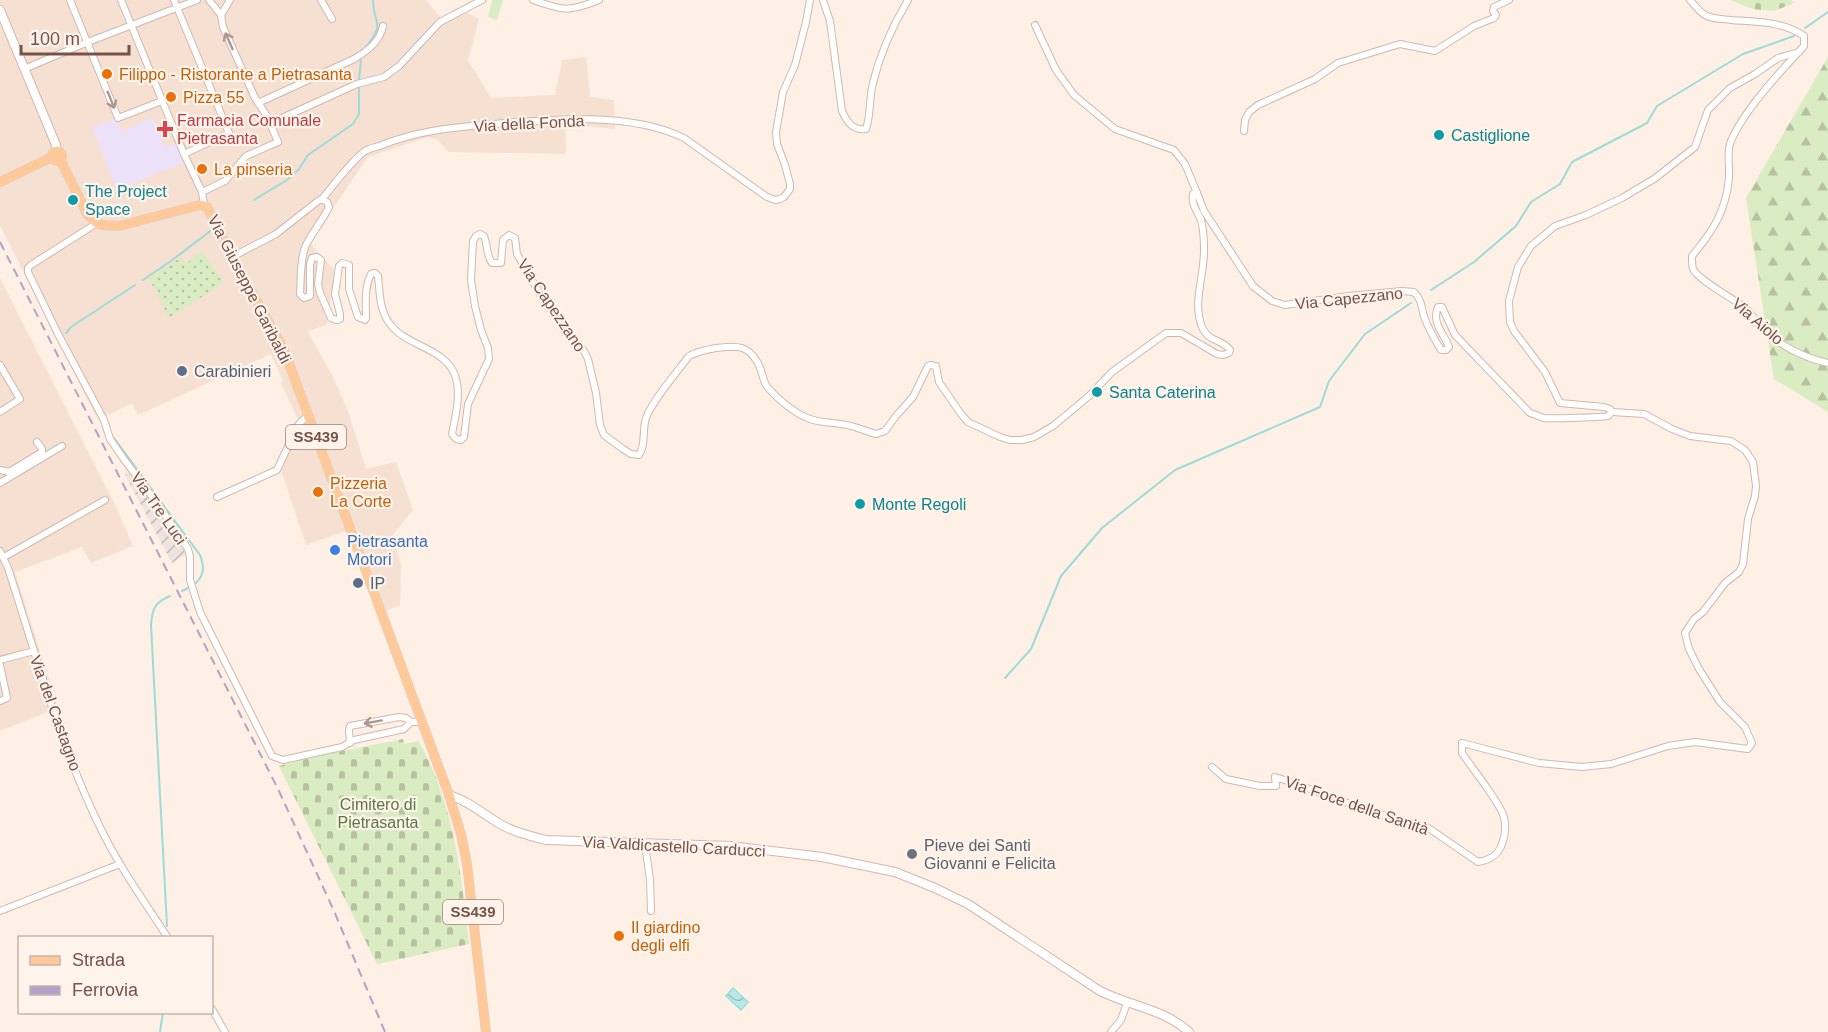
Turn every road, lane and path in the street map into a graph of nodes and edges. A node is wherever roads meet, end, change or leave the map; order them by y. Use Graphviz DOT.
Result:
graph roads {
  1 [pos="70,0"];
  2 [pos="121,0"];
  3 [pos="174,0"];
  4 [pos="197,0"];
  5 [pos="209,0"];
  6 [pos="230,0"];
  7 [pos="321,0"];
  8 [pos="482,0"];
  9 [pos="533,0"];
  10 [pos="599,0"];
  11 [pos="810,0"];
  12 [pos="823,0"];
  13 [pos="908,0"];
  14 [pos="1509,0"];
  15 [pos="1690,0"];
  16 [pos="177,8"];
  17 [pos="0,10"];
  18 [pos="221,15"];
  19 [pos="332,19"];
  20 [pos="1035,25"];
  21 [pos="132,26"];
  22 [pos="383,26"];
  23 [pos="3,29"];
  24 [pos="88,42"];
  25 [pos="1799,52"];
  26 [pos="24,69"];
  27 [pos="162,100"];
  28 [pos="258,104"];
  29 [pos="271,123"];
  30 [pos="1244,131"];
  31 [pos="184,154"];
  32 [pos="56,156"];
  33 [pos="0,182"];
  34 [pos="202,192"];
  35 [pos="1197,194"];
  36 [pos="322,199"];
  37 [pos="204,206"];
  38 [pos="97,223"];
  39 [pos="232,256"];
  40 [pos="1828,363"];
  41 [pos="0,365"];
  42 [pos="0,412"];
  43 [pos="1611,412"];
  44 [pos="308,415"];
  45 [pos="37,442"];
  46 [pos="62,446"];
  47 [pos="0,470"];
  48 [pos="0,483"];
  49 [pos="217,497"];
  50 [pos="105,500"];
  51 [pos="2,554"];
  52 [pos="34,651"];
  53 [pos="0,660"];
  54 [pos="0,665"];
  55 [pos="0,702"];
  56 [pos="411,722"];
  57 [pos="422,722"];
  58 [pos="350,742"];
  59 [pos="1212,767"];
  60 [pos="449,795"];
  61 [pos="645,844"];
  62 [pos="120,864"];
  63 [pos="0,911"];
  64 [pos="651,911"];
  65 [pos="167,936"];
  66 [pos="1127,1003"];
  67 [pos="213,1012"];
  68 [pos="225,1032"];
  69 [pos="486,1032"];
  70 [pos="1111,1032"];
  71 [pos="1189,1032"];
  1 -- 24 [label="street"];
  2 -- 21 [label="street, Via Giuseppe Garibaldi"];
  3 -- 16 [label="street"];
  4 -- 16 [label="street"];
  5 -- 18 [label="street"];
  6 -- 18 [label="street"];
  7 -- 19 [label="street"];
  8 -- 29 [label="street"];
  9 -- 10 [label="street"];
  11 -- 36 [label="street, Via della Fonda"];
  12 -- 13 [label="street"];
  14 -- 30 [label="street"];
  15 -- 25 [label="street"];
  16 -- 21 [label="street"];
  16 -- 31 [label="street"];
  17 -- 23 [label="street"];
  28 -- 18 [label="street, one-way"];
  20 -- 35 [label="street"];
  21 -- 24 [label="street"];
  21 -- 27 [label="street, Via Giuseppe Garibaldi"];
  22 -- 28 [label="street"];
  23 -- 26 [label="street"];
  24 -- 26 [label="street"];
  24 -- 27 [label="street, one-way"];
  25 -- 40 [label="street, Via Aiolo"];
  25 -- 43 [label="street"];
  26 -- 32 [label="street"];
  27 -- 31 [label="street, Via Giuseppe Garibaldi"];
  28 -- 29 [label="street"];
  29 -- 34 [label="street"];
  31 -- 34 [label="street, Via Giuseppe Garibaldi"];
  32 -- 33 [label="main road"];
  32 -- 38 [label="main road"];
  34 -- 37 [label="street, Via Giuseppe Garibaldi"];
  35 -- 36 [label="street, Via Capezzano"];
  35 -- 43 [label="street, Via Capezzano"];
  36 -- 39 [label="street"];
  37 -- 38 [label="main road"];
  37 -- 39 [label="main road, Via Giuseppe Garibaldi / SS439"];
  38 -- 58 [label="street, Via Tre Luci"];
  39 -- 44 [label="main road, Via Giuseppe Garibaldi / SS439"];
  41 -- 42 [label="street"];
  43 -- 59 [label="street, Via Foce della Sanità"];
  44 -- 49 [label="street"];
  44 -- 57 [label="main road, Via Giuseppe Garibaldi / SS439"];
  45 -- 47 [label="street"];
  46 -- 48 [label="street"];
  50 -- 51 [label="street, Via del Castagno"];
  51 -- 52 [label="street, Via del Castagno"];
  52 -- 53 [label="street"];
  52 -- 62 [label="street, Via del Castagno"];
  54 -- 55 [label="street"];
  56 -- 57 [label="street, Via Tre Luci"];
  56 -- 58 [label="street, Via Tre Luci"];
  56 -- 58 [label="street, Via Tre Luci, one-way"];
  57 -- 60 [label="main road, Via Giuseppe Garibaldi / SS439"];
  60 -- 61 [label="street, Via Valdicastello Carducci"];
  60 -- 69 [label="main road, SS439"];
  61 -- 64 [label="street"];
  61 -- 66 [label="street, Via Valdicastello Carducci"];
  62 -- 63 [label="street"];
  62 -- 65 [label="street, Via del Castagno"];
  66 -- 70 [label="street"];
  66 -- 71 [label="street, Via Valdicastello Carducci"];
  67 -- 68 [label="street"];
}
